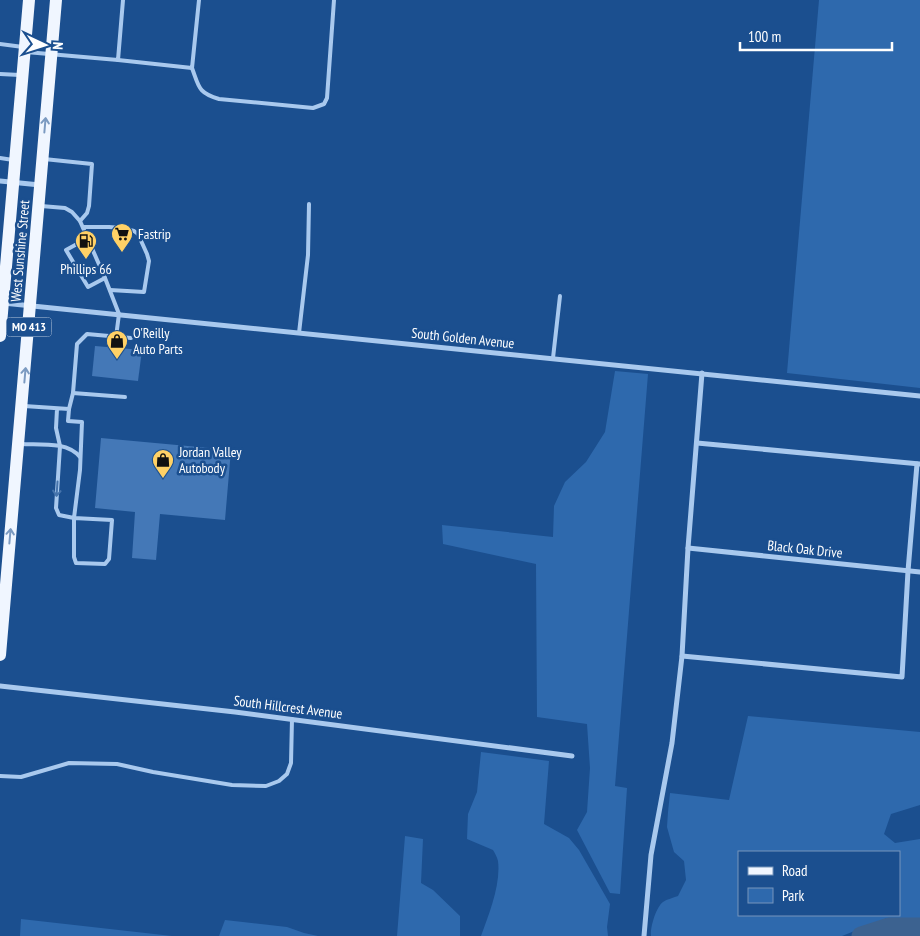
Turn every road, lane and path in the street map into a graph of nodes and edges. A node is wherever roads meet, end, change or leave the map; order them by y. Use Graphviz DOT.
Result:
graph roads {
  1 [pos="28,0"];
  2 [pos="56,0"];
  3 [pos="123,0"];
  4 [pos="199,0"];
  5 [pos="334,0"];
  6 [pos="0,44"];
  7 [pos="24,50"];
  8 [pos="52,54"];
  9 [pos="118,60"];
  10 [pos="192,68"];
  11 [pos="0,74"];
  12 [pos="22,74"];
  13 [pos="0,158"];
  14 [pos="42,159"];
  15 [pos="15,160"];
  16 [pos="0,181"];
  17 [pos="14,182"];
  18 [pos="40,185"];
  19 [pos="309,204"];
  20 [pos="39,206"];
  21 [pos="80,221"];
  22 [pos="83,227"];
  23 [pos="88,238"];
  24 [pos="78,259"];
  25 [pos="73,262"];
  26 [pos="105,278"];
  27 [pos="110,290"];
  28 [pos="560,296"];
  29 [pos="1,303"];
  30 [pos="31,306"];
  31 [pos="119,314"];
  32 [pos="299,333"];
  33 [pos="0,336"];
  34 [pos="116,337"];
  35 [pos="131,338"];
  36 [pos="553,358"];
  37 [pos="702,373"];
  38 [pos="73,393"];
  39 [pos="125,396"];
  40 [pos="920,396"];
  41 [pos="22,406"];
  42 [pos="57,409"];
  43 [pos="68,409"];
  44 [pos="696,443"];
  45 [pos="19,444"];
  46 [pos="60,446"];
  47 [pos="80,457"];
  48 [pos="918,464"];
  49 [pos="74,518"];
  50 [pos="688,548"];
  51 [pos="908,571"];
  52 [pos="920,572"];
  53 [pos="0,655"];
  54 [pos="682,656"];
  55 [pos="0,686"];
  56 [pos="292,719"];
  57 [pos="572,756"];
  58 [pos="0,776"];
  59 [pos="644,936"];
  1 -- 7 [label="main road, West Sunshine Street / MO 413"];
  2 -- 8 [label="main road, West Sunshine Street / MO 413"];
  3 -- 9 [label="lane"];
  4 -- 10 [label="lane"];
  5 -- 10 [label="lane"];
  6 -- 7 [label="lane"];
  7 -- 8 [label="lane"];
  7 -- 12 [label="main road, West Sunshine Street / MO 413"];
  8 -- 9 [label="lane"];
  14 -- 8 [label="main road, West Sunshine Street / MO 413, one-way"];
  9 -- 10 [label="lane"];
  11 -- 12 [label="lane"];
  12 -- 15 [label="main road, West Sunshine Street / MO 413"];
  13 -- 15 [label="lane"];
  14 -- 18 [label="main road, West Sunshine Street / MO 413"];
  14 -- 21 [label="lane"];
  15 -- 17 [label="main road, West Sunshine Street / MO 413"];
  16 -- 17 [label="street"];
  17 -- 18 [label="street"];
  17 -- 29 [label="main road, West Sunshine Street / MO 413"];
  18 -- 20 [label="main road, West Sunshine Street / MO 413"];
  19 -- 32 [label="lane"];
  20 -- 21 [label="lane"];
  20 -- 30 [label="main road, West Sunshine Street / MO 413"];
  21 -- 22 [label="lane"];
  22 -- 23 [label="lane"];
  22 -- 27 [label="lane"];
  23 -- 25 [label="lane"];
  23 -- 26 [label="lane"];
  24 -- 25 [label="lane"];
  25 -- 26 [label="lane"];
  26 -- 27 [label="lane"];
  27 -- 31 [label="lane"];
  28 -- 36 [label="lane"];
  29 -- 30 [label="street, South Golden Avenue"];
  29 -- 33 [label="main road, West Sunshine Street / MO 413"];
  30 -- 31 [label="street, South Golden Avenue"];
  41 -- 30 [label="main road, West Sunshine Street / MO 413, one-way"];
  31 -- 32 [label="street, South Golden Avenue"];
  31 -- 34 [label="lane"];
  32 -- 36 [label="street, South Golden Avenue"];
  34 -- 35 [label="lane"];
  34 -- 38 [label="lane"];
  36 -- 37 [label="street, South Golden Avenue"];
  37 -- 40 [label="street, South Golden Avenue"];
  37 -- 44 [label="street"];
  38 -- 39 [label="lane"];
  38 -- 43 [label="lane"];
  41 -- 42 [label="lane"];
  41 -- 45 [label="main road, West Sunshine Street / MO 413"];
  42 -- 43 [label="lane"];
  42 -- 46 [label="lane"];
  43 -- 47 [label="lane"];
  44 -- 48 [label="street"];
  44 -- 50 [label="street"];
  45 -- 46 [label="lane"];
  53 -- 45 [label="main road, West Sunshine Street / MO 413, one-way"];
  46 -- 47 [label="lane"];
  46 -- 49 [label="lane, one-way"];
  47 -- 49 [label="lane"];
  48 -- 51 [label="street"];
  49 -- 49 [label="lane"];
  50 -- 51 [label="street, Black Oak Drive"];
  50 -- 54 [label="street"];
  51 -- 52 [label="street, Black Oak Drive"];
  51 -- 54 [label="street"];
  54 -- 59 [label="street"];
  55 -- 56 [label="street, South Hillcrest Avenue"];
  56 -- 57 [label="street, South Hillcrest Avenue"];
  56 -- 58 [label="lane"];
}
